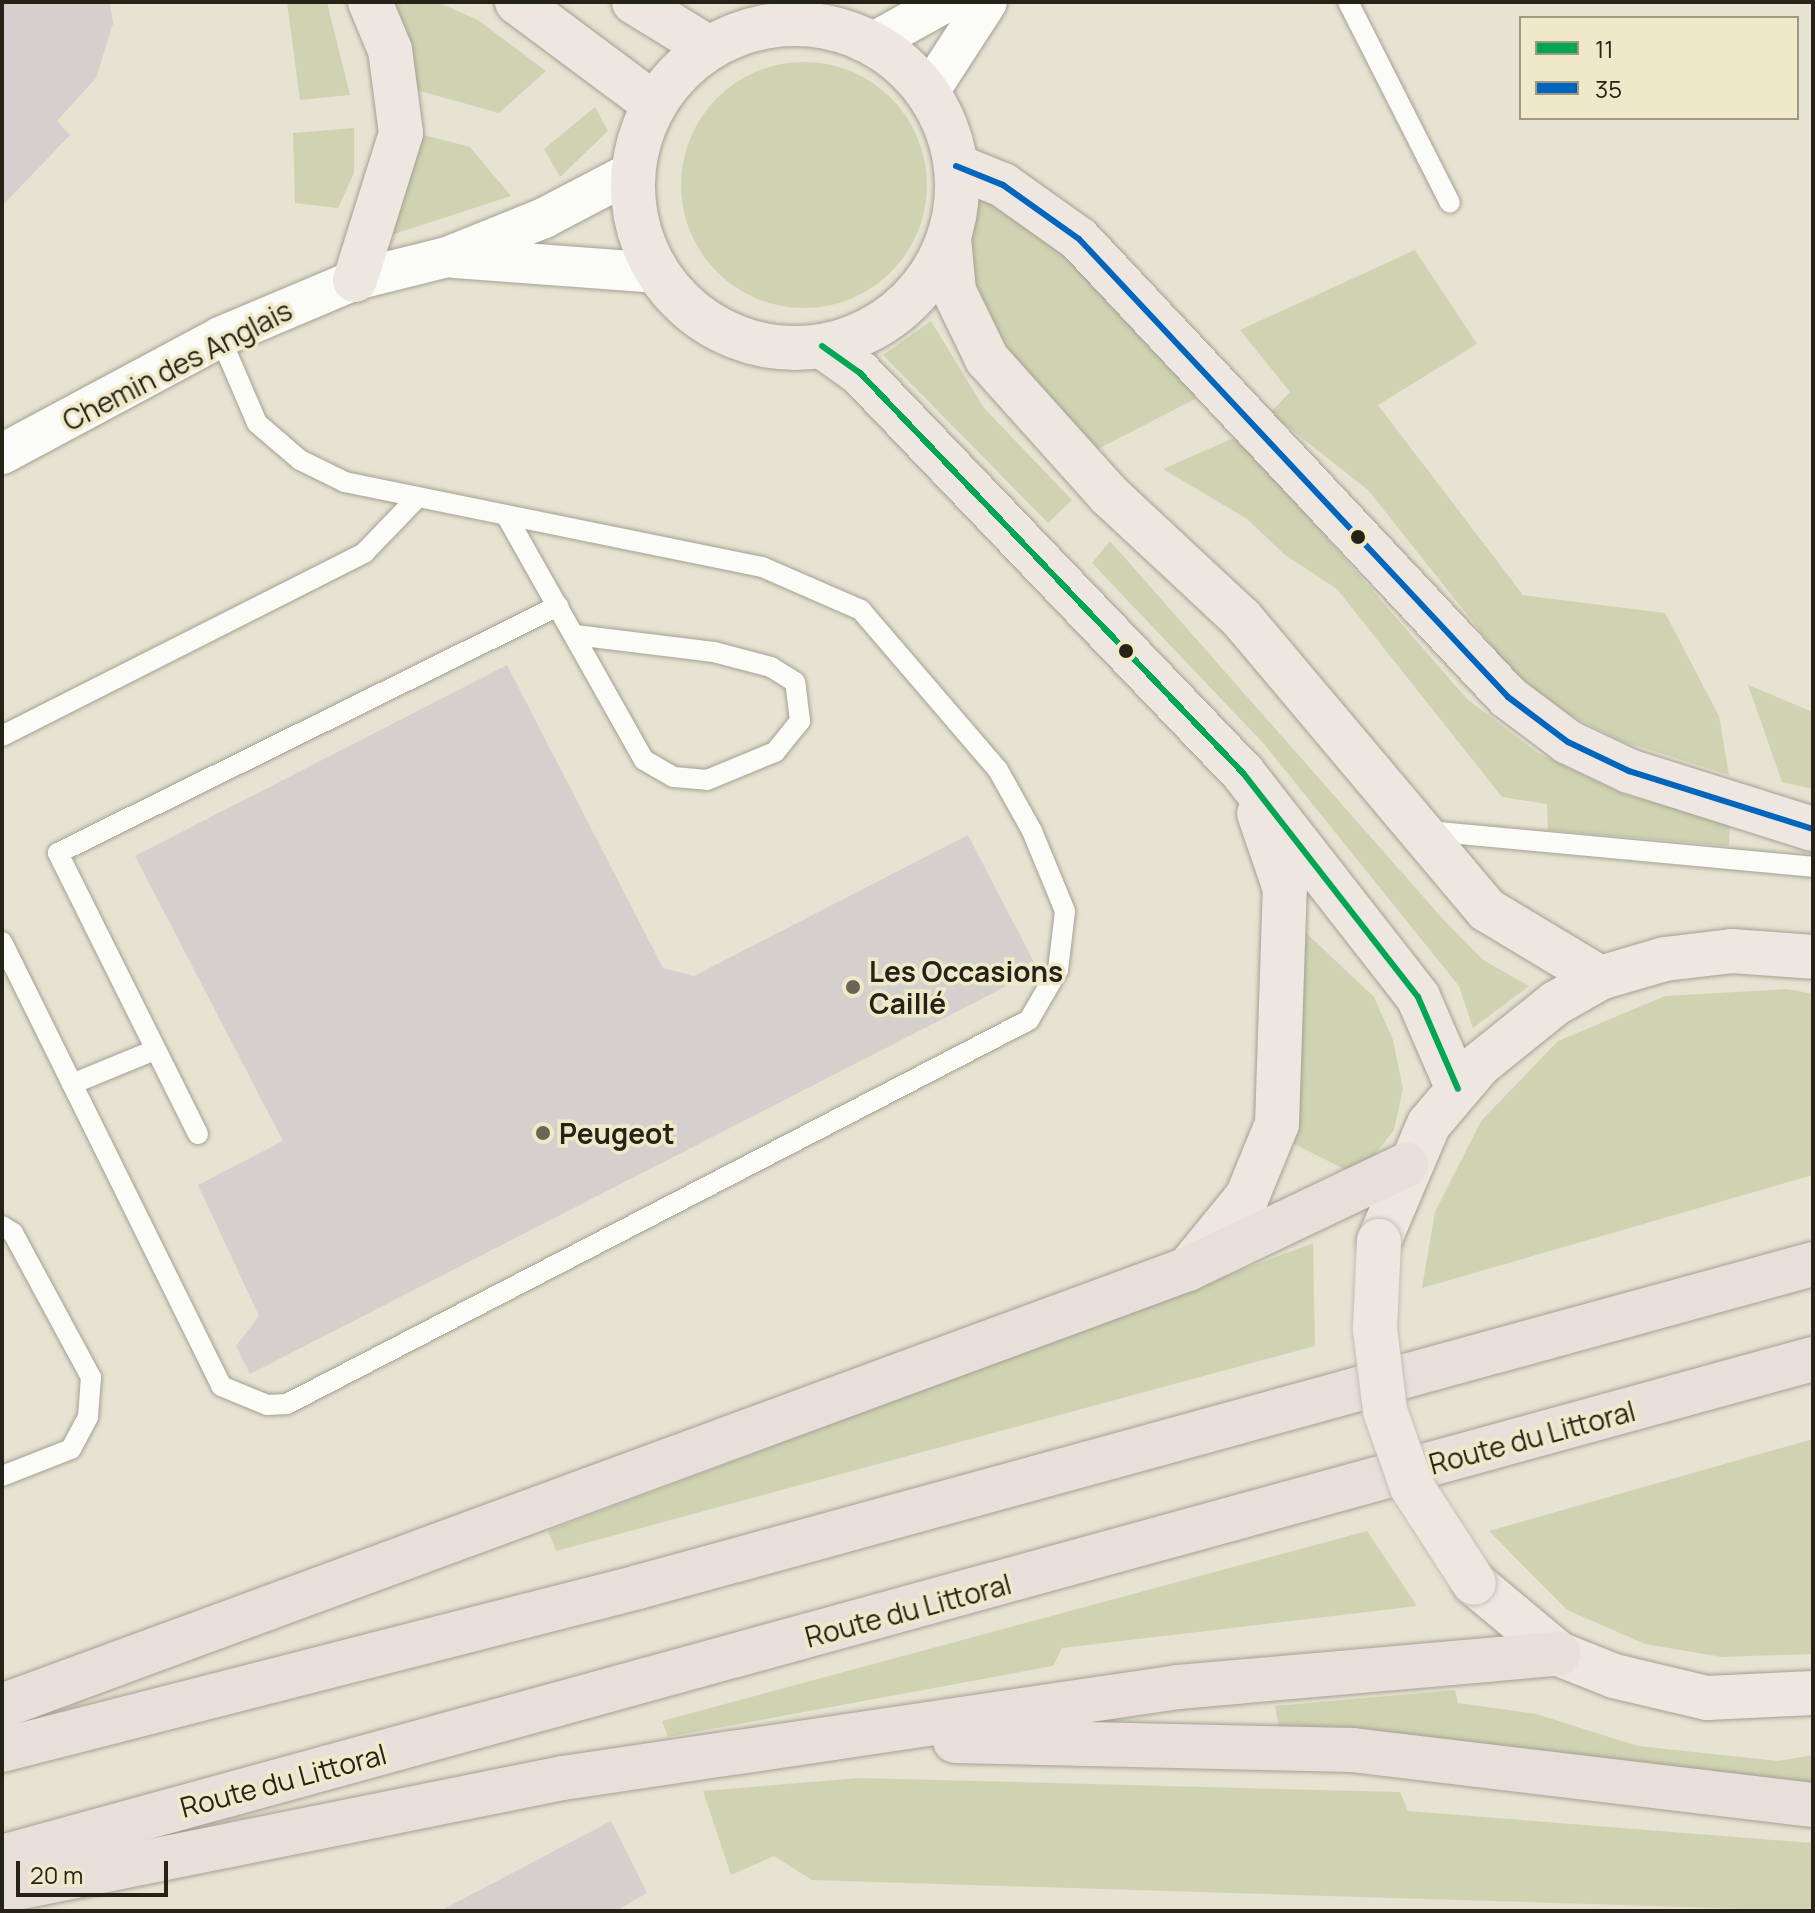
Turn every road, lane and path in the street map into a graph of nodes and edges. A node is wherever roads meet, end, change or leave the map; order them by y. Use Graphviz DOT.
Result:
graph roads {
  1 [pos="370,2"];
  2 [pos="517,2"];
  3 [pos="634,2"];
  4 [pos="946,2"];
  5 [pos="987,2"];
  6 [pos="1348,2"];
  7 [pos="872,43"];
  8 [pos="709,48"];
  9 [pos="928,93"];
  10 [pos="654,104"];
  11 [pos="956,166"];
  12 [pos="632,172"];
  13 [pos="1450,203"];
  14 [pos="949,238"];
  15 [pos="447,257"];
  16 [pos="658,273"];
  17 [pos="355,280"];
  18 [pos="220,337"];
  19 [pos="822,346"];
  20 [pos="2,454"];
  21 [pos="416,499"];
  22 [pos="507,517"];
  23 [pos="558,606"];
  24 [pos="575,635"];
  25 [pos="2,736"];
  26 [pos="1243,773"];
  27 [pos="1417,829"];
  28 [pos="1813,829"];
  29 [pos="1813,867"];
  30 [pos="2,942"];
  31 [pos="1813,957"];
  32 [pos="1600,978"];
  33 [pos="155,1050"];
  34 [pos="72,1084"];
  35 [pos="1458,1089"];
  36 [pos="198,1134"];
  37 [pos="1406,1165"];
  38 [pos="2,1226"];
  39 [pos="1813,1264"];
  40 [pos="1188,1269"];
  41 [pos="1813,1359"];
  42 [pos="2,1476"];
  43 [pos="1559,1654"];
  44 [pos="1813,1693"];
  45 [pos="2,1706"];
  46 [pos="825,1739"];
  47 [pos="2,1750"];
  48 [pos="1813,1805"];
  49 [pos="2,1857"];
  50 [pos="2,1891"];
  1 -- 17 [label="main road"];
  2 -- 10 [label="main road"];
  3 -- 8 [label="main road"];
  4 -- 7 [label="street"];
  5 -- 9 [label="street"];
  6 -- 13 [label="lane"];
  7 -- 8 [label="main road"];
  7 -- 9 [label="main road"];
  8 -- 10 [label="main road"];
  9 -- 11 [label="main road"];
  10 -- 12 [label="main road"];
  11 -- 14 [label="main road"];
  11 -- 28 [label="main road"];
  12 -- 15 [label="street, Chemin des Anglais"];
  12 -- 16 [label="main road"];
  14 -- 19 [label="main road"];
  14 -- 27 [label="main road"];
  15 -- 16 [label="street, Chemin des Anglais"];
  15 -- 17 [label="street, Chemin des Anglais"];
  16 -- 19 [label="main road"];
  17 -- 18 [label="street, Chemin des Anglais"];
  18 -- 20 [label="street, Chemin des Anglais"];
  18 -- 21 [label="lane"];
  19 -- 26 [label="main road"];
  21 -- 22 [label="lane"];
  21 -- 25 [label="lane"];
  22 -- 23 [label="lane"];
  22 -- 34 [label="lane"];
  23 -- 24 [label="lane"];
  23 -- 33 [label="lane"];
  24 -- 24 [label="lane"];
  26 -- 35 [label="main road"];
  26 -- 40 [label="main road"];
  27 -- 29 [label="lane"];
  27 -- 32 [label="main road"];
  30 -- 34 [label="lane"];
  31 -- 32 [label="main road"];
  32 -- 35 [label="main road"];
  33 -- 34 [label="lane"];
  33 -- 36 [label="lane"];
  35 -- 37 [label="main road"];
  37 -- 40 [label="highway"];
  37 -- 43 [label="main road, bridge"];
  38 -- 42 [label="lane"];
  39 -- 47 [label="highway"];
  40 -- 45 [label="highway"];
  41 -- 49 [label="highway, Route du Littoral"];
  43 -- 44 [label="main road"];
  43 -- 46 [label="highway"];
  46 -- 48 [label="highway"];
  46 -- 50 [label="highway"];
}
